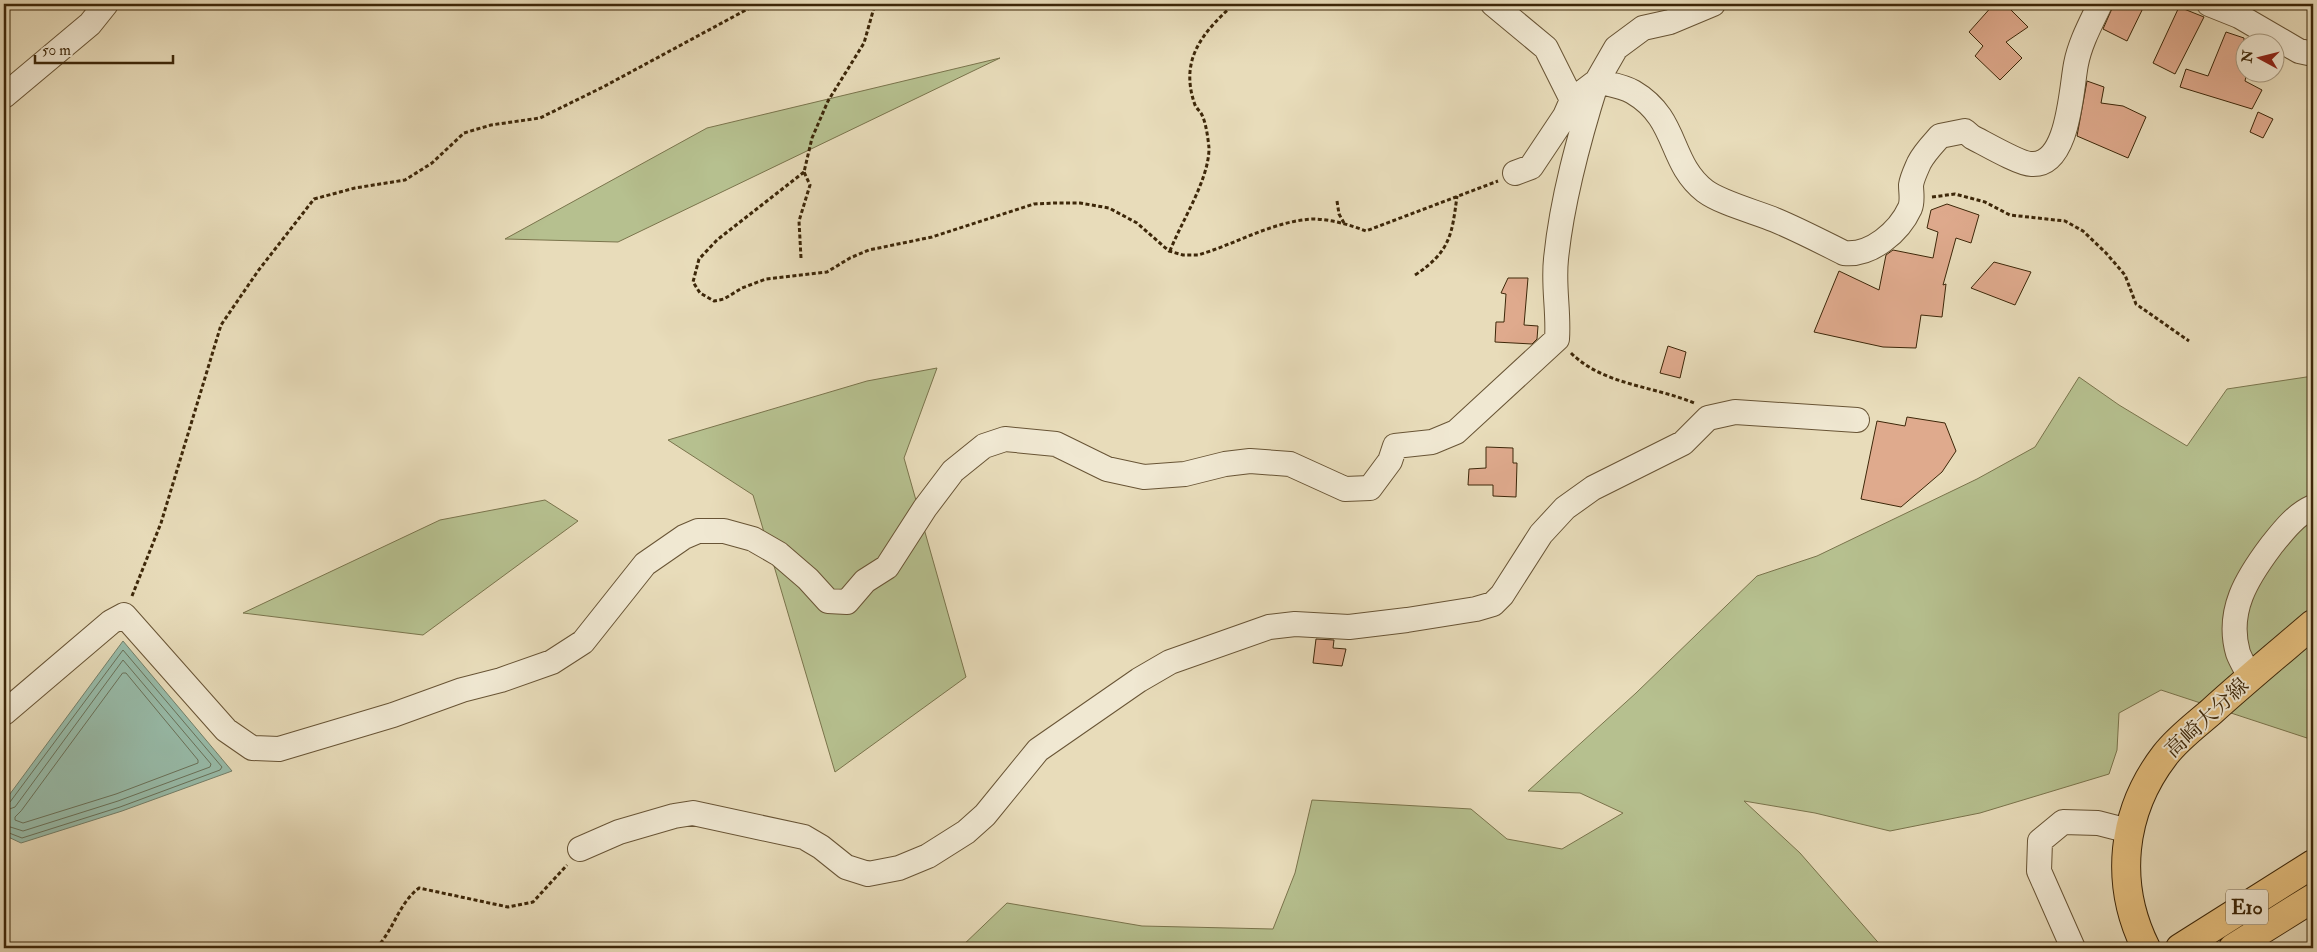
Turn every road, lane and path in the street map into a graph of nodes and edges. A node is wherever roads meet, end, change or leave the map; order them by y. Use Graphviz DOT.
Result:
graph roads {
  1 [pos="106,4"];
  2 [pos="756,4"];
  3 [pos="875,4"];
  4 [pos="1234,4"];
  5 [pos="1493,4"];
  6 [pos="1713,4"];
  7 [pos="2100,4"];
  8 [pos="2209,4"];
  9 [pos="2313,54"];
  10 [pos="1597,81"];
  11 [pos="4,96"];
  12 [pos="1572,100"];
  13 [pos="804,172"];
  14 [pos="1515,174"];
  15 [pos="1457,196"];
  16 [pos="1336,201"];
  17 [pos="1911,206"];
  18 [pos="1344,223"];
  19 [pos="1170,251"];
  20 [pos="801,258"];
  21 [pos="1415,275"];
  22 [pos="1557,339"];
  23 [pos="2189,341"];
  24 [pos="1708,418"];
  25 [pos="1857,420"];
  26 [pos="2313,507"];
  27 [pos="124,615"];
  28 [pos="2313,624"];
  29 [pos="2250,677"];
  30 [pos="4,713"];
  31 [pos="2129,831"];
  32 [pos="580,849"];
  33 [pos="2313,864"];
  34 [pos="2313,898"];
  35 [pos="376,948"];
  36 [pos="2073,948"];
  37 [pos="2146,948"];
  38 [pos="2180,948"];
  39 [pos="2233,948"];
  1 -- 11 [label="street"];
  2 -- 27 [label="path"];
  3 -- 13 [label="path"];
  4 -- 19 [label="path"];
  5 -- 12 [label="street"];
  6 -- 10 [label="street"];
  7 -- 17 [label="street"];
  8 -- 9 [label="street"];
  10 -- 12 [label="street"];
  10 -- 17 [label="street"];
  10 -- 22 [label="street"];
  12 -- 14 [label="street"];
  13 -- 19 [label="path"];
  13 -- 20 [label="path"];
  14 -- 15 [label="path"];
  15 -- 18 [label="path"];
  15 -- 21 [label="path"];
  16 -- 18 [label="path"];
  17 -- 23 [label="path"];
  18 -- 19 [label="path"];
  22 -- 24 [label="path"];
  22 -- 27 [label="street"];
  24 -- 25 [label="street"];
  24 -- 32 [label="street"];
  26 -- 29 [label="street"];
  27 -- 30 [label="street"];
  28 -- 29 [label="main road, 高崎大分線"];
  29 -- 31 [label="main road, 高崎大分線"];
  31 -- 36 [label="street"];
  31 -- 37 [label="main road, 高崎大分線"];
  32 -- 35 [label="path"];
  33 -- 38 [label="main road, E10"];
  34 -- 39 [label="main road, E10"];
}
